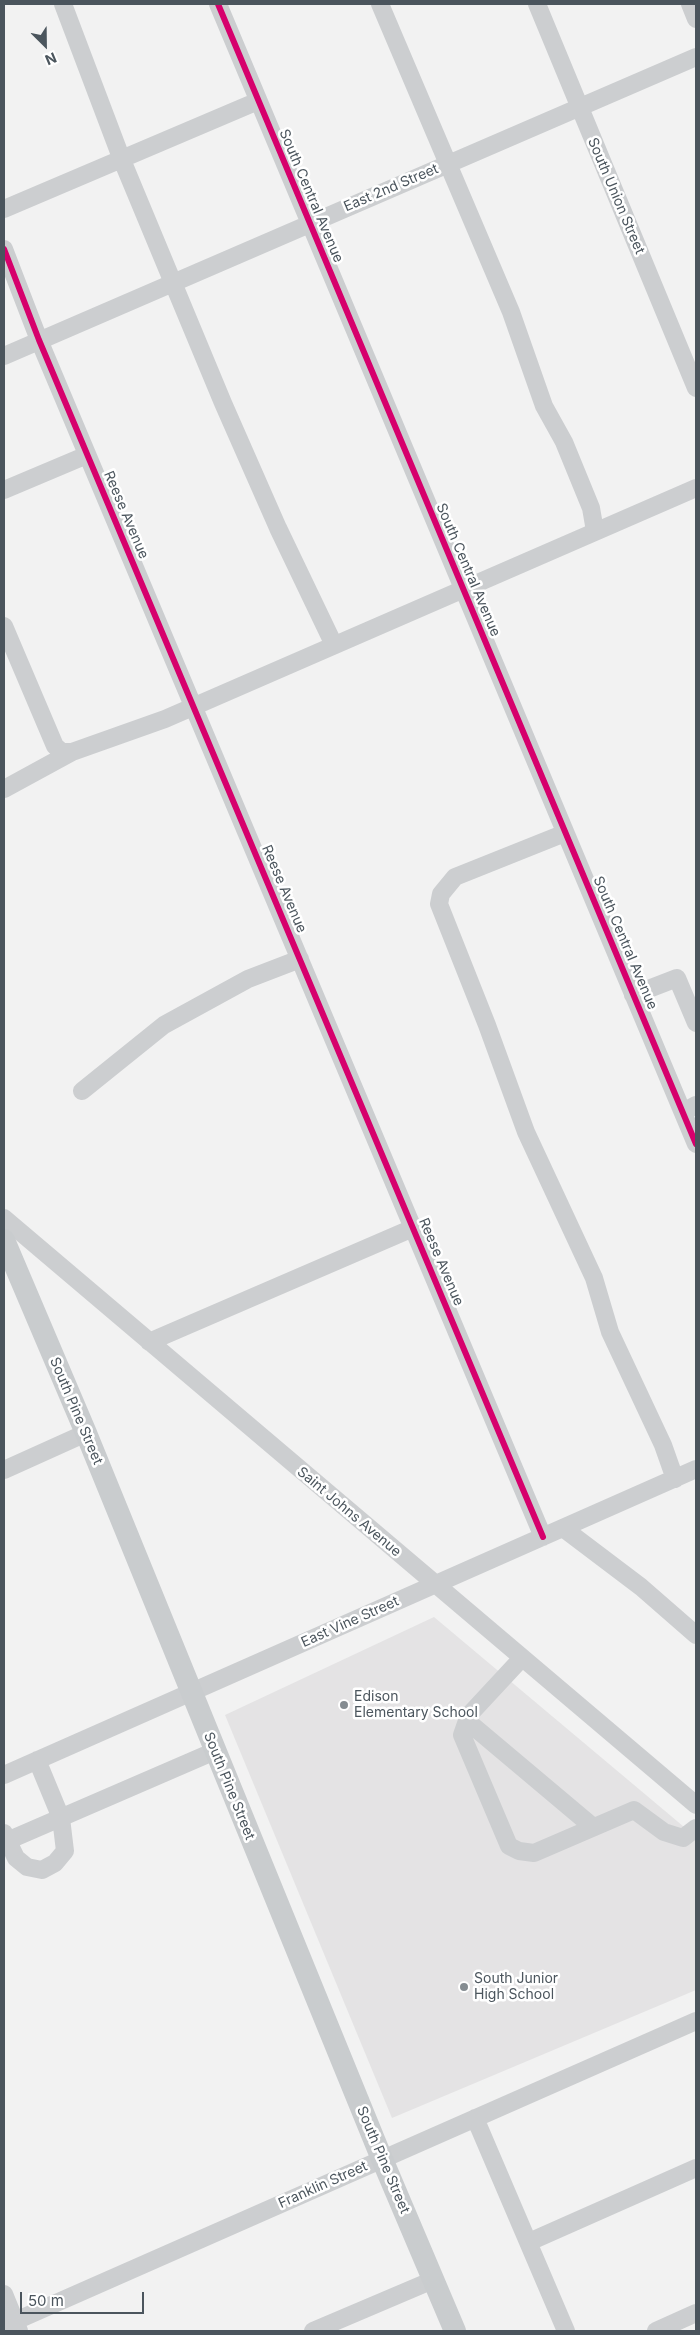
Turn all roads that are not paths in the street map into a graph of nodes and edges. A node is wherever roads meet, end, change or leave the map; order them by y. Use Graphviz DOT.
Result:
graph roads {
  1 [pos="63,4"];
  2 [pos="218,4"];
  3 [pos="380,4"];
  4 [pos="537,4"];
  5 [pos="690,4"];
  6 [pos="696,19"];
  7 [pos="696,57"];
  8 [pos="258,102"];
  9 [pos="579,107"];
  10 [pos="122,160"];
  11 [pos="447,164"];
  12 [pos="4,209"];
  13 [pos="310,224"];
  14 [pos="4,249"];
  15 [pos="174,282"];
  16 [pos="39,340"];
  17 [pos="4,356"];
  18 [pos="696,388"];
  19 [pos="87,455"];
  20 [pos="696,488"];
  21 [pos="4,490"];
  22 [pos="595,531"];
  23 [pos="462,588"];
  24 [pos="4,626"];
  25 [pos="334,645"];
  26 [pos="193,706"];
  27 [pos="72,752"];
  28 [pos="4,789"];
  29 [pos="564,833"];
  30 [pos="300,959"];
  31 [pos="633,995"];
  32 [pos="696,1023"];
  33 [pos="82,1091"];
  34 [pos="689,1109"];
  35 [pos="696,1144"];
  36 [pos="4,1218"];
  37 [pos="413,1228"];
  38 [pos="4,1240"];
  39 [pos="149,1342"];
  40 [pos="86,1433"];
  41 [pos="696,1469"];
  42 [pos="4,1470"];
  43 [pos="675,1479"];
  44 [pos="563,1528"];
  45 [pos="543,1537"];
  46 [pos="435,1585"];
  47 [pos="696,1635"];
  48 [pos="521,1659"];
  49 [pos="191,1693"];
  50 [pos="468,1718"];
  51 [pos="215,1751"];
  52 [pos="37,1760"];
  53 [pos="4,1775"];
  54 [pos="696,1805"];
  55 [pos="61,1818"];
  56 [pos="593,1827"];
  57 [pos="696,1828"];
  58 [pos="6,1837"];
  59 [pos="696,2021"];
  60 [pos="475,2118"];
  61 [pos="382,2159"];
  62 [pos="696,2168"];
  63 [pos="529,2242"];
  64 [pos="433,2280"];
  65 [pos="4,2294"];
  66 [pos="696,2313"];
  67 [pos="13,2326"];
  68 [pos="314,2331"];
  69 [pos="455,2331"];
  70 [pos="566,2331"];
  71 [pos="656,2331"];
  1 -- 10 [label="street"];
  2 -- 8 [label="street, South Central Avenue"];
  3 -- 11 [label="street"];
  4 -- 9 [label="street, South Union Street"];
  5 -- 6 [label="street"];
  7 -- 9 [label="street, East 2nd Street"];
  8 -- 10 [label="street"];
  8 -- 13 [label="street, South Central Avenue"];
  9 -- 11 [label="street, East 2nd Street"];
  9 -- 18 [label="street, South Union Street"];
  10 -- 12 [label="street"];
  10 -- 15 [label="street"];
  11 -- 13 [label="street, East 2nd Street"];
  11 -- 22 [label="street"];
  13 -- 15 [label="street, East 2nd Street"];
  13 -- 23 [label="street, South Central Avenue"];
  14 -- 16 [label="street, Reese Avenue"];
  15 -- 16 [label="street, East 2nd Street"];
  15 -- 25 [label="street"];
  16 -- 17 [label="street, East 2nd Street"];
  16 -- 19 [label="street, Reese Avenue"];
  19 -- 21 [label="street"];
  19 -- 26 [label="street, Reese Avenue"];
  20 -- 22 [label="street"];
  22 -- 23 [label="street"];
  23 -- 25 [label="street"];
  23 -- 29 [label="street, South Central Avenue"];
  24 -- 27 [label="street"];
  25 -- 26 [label="street"];
  26 -- 27 [label="street"];
  26 -- 30 [label="street, Reese Avenue"];
  27 -- 28 [label="street"];
  29 -- 31 [label="street, South Central Avenue"];
  29 -- 43 [label="street"];
  30 -- 33 [label="street"];
  30 -- 37 [label="street, Reese Avenue"];
  31 -- 32 [label="street"];
  31 -- 34 [label="street, South Central Avenue"];
  34 -- 35 [label="street, South Central Avenue"];
  36 -- 39 [label="street, Saint Johns Avenue"];
  37 -- 39 [label="street"];
  37 -- 45 [label="street, Reese Avenue"];
  38 -- 40 [label="main road, South Pine Street"];
  39 -- 46 [label="street, Saint Johns Avenue"];
  40 -- 42 [label="street"];
  40 -- 49 [label="main road, South Pine Street"];
  41 -- 43 [label="street, East Vine Street"];
  43 -- 44 [label="street, East Vine Street"];
  44 -- 45 [label="street, East Vine Street"];
  44 -- 47 [label="street"];
  45 -- 46 [label="street, East Vine Street"];
  46 -- 48 [label="street, Saint Johns Avenue"];
  46 -- 49 [label="street, East Vine Street"];
  48 -- 50 [label="street"];
  48 -- 54 [label="street, Saint Johns Avenue"];
  49 -- 51 [label="main road, South Pine Street"];
  49 -- 52 [label="street, East Vine Street"];
  50 -- 56 [label="street"];
  50 -- 56 [label="street"];
  51 -- 55 [label="street"];
  51 -- 61 [label="main road, South Pine Street"];
  52 -- 53 [label="street, East Vine Street"];
  52 -- 55 [label="street"];
  55 -- 58 [label="street"];
  55 -- 58 [label="street"];
  56 -- 57 [label="street"];
  59 -- 60 [label="street, Franklin Street"];
  60 -- 61 [label="street, Franklin Street"];
  60 -- 63 [label="street"];
  61 -- 64 [label="main road, South Pine Street"];
  61 -- 67 [label="street, Franklin Street"];
  62 -- 63 [label="street"];
  63 -- 70 [label="street"];
  64 -- 68 [label="street"];
  64 -- 69 [label="main road, South Pine Street"];
  65 -- 67 [label="street"];
  66 -- 71 [label="street"];
}
